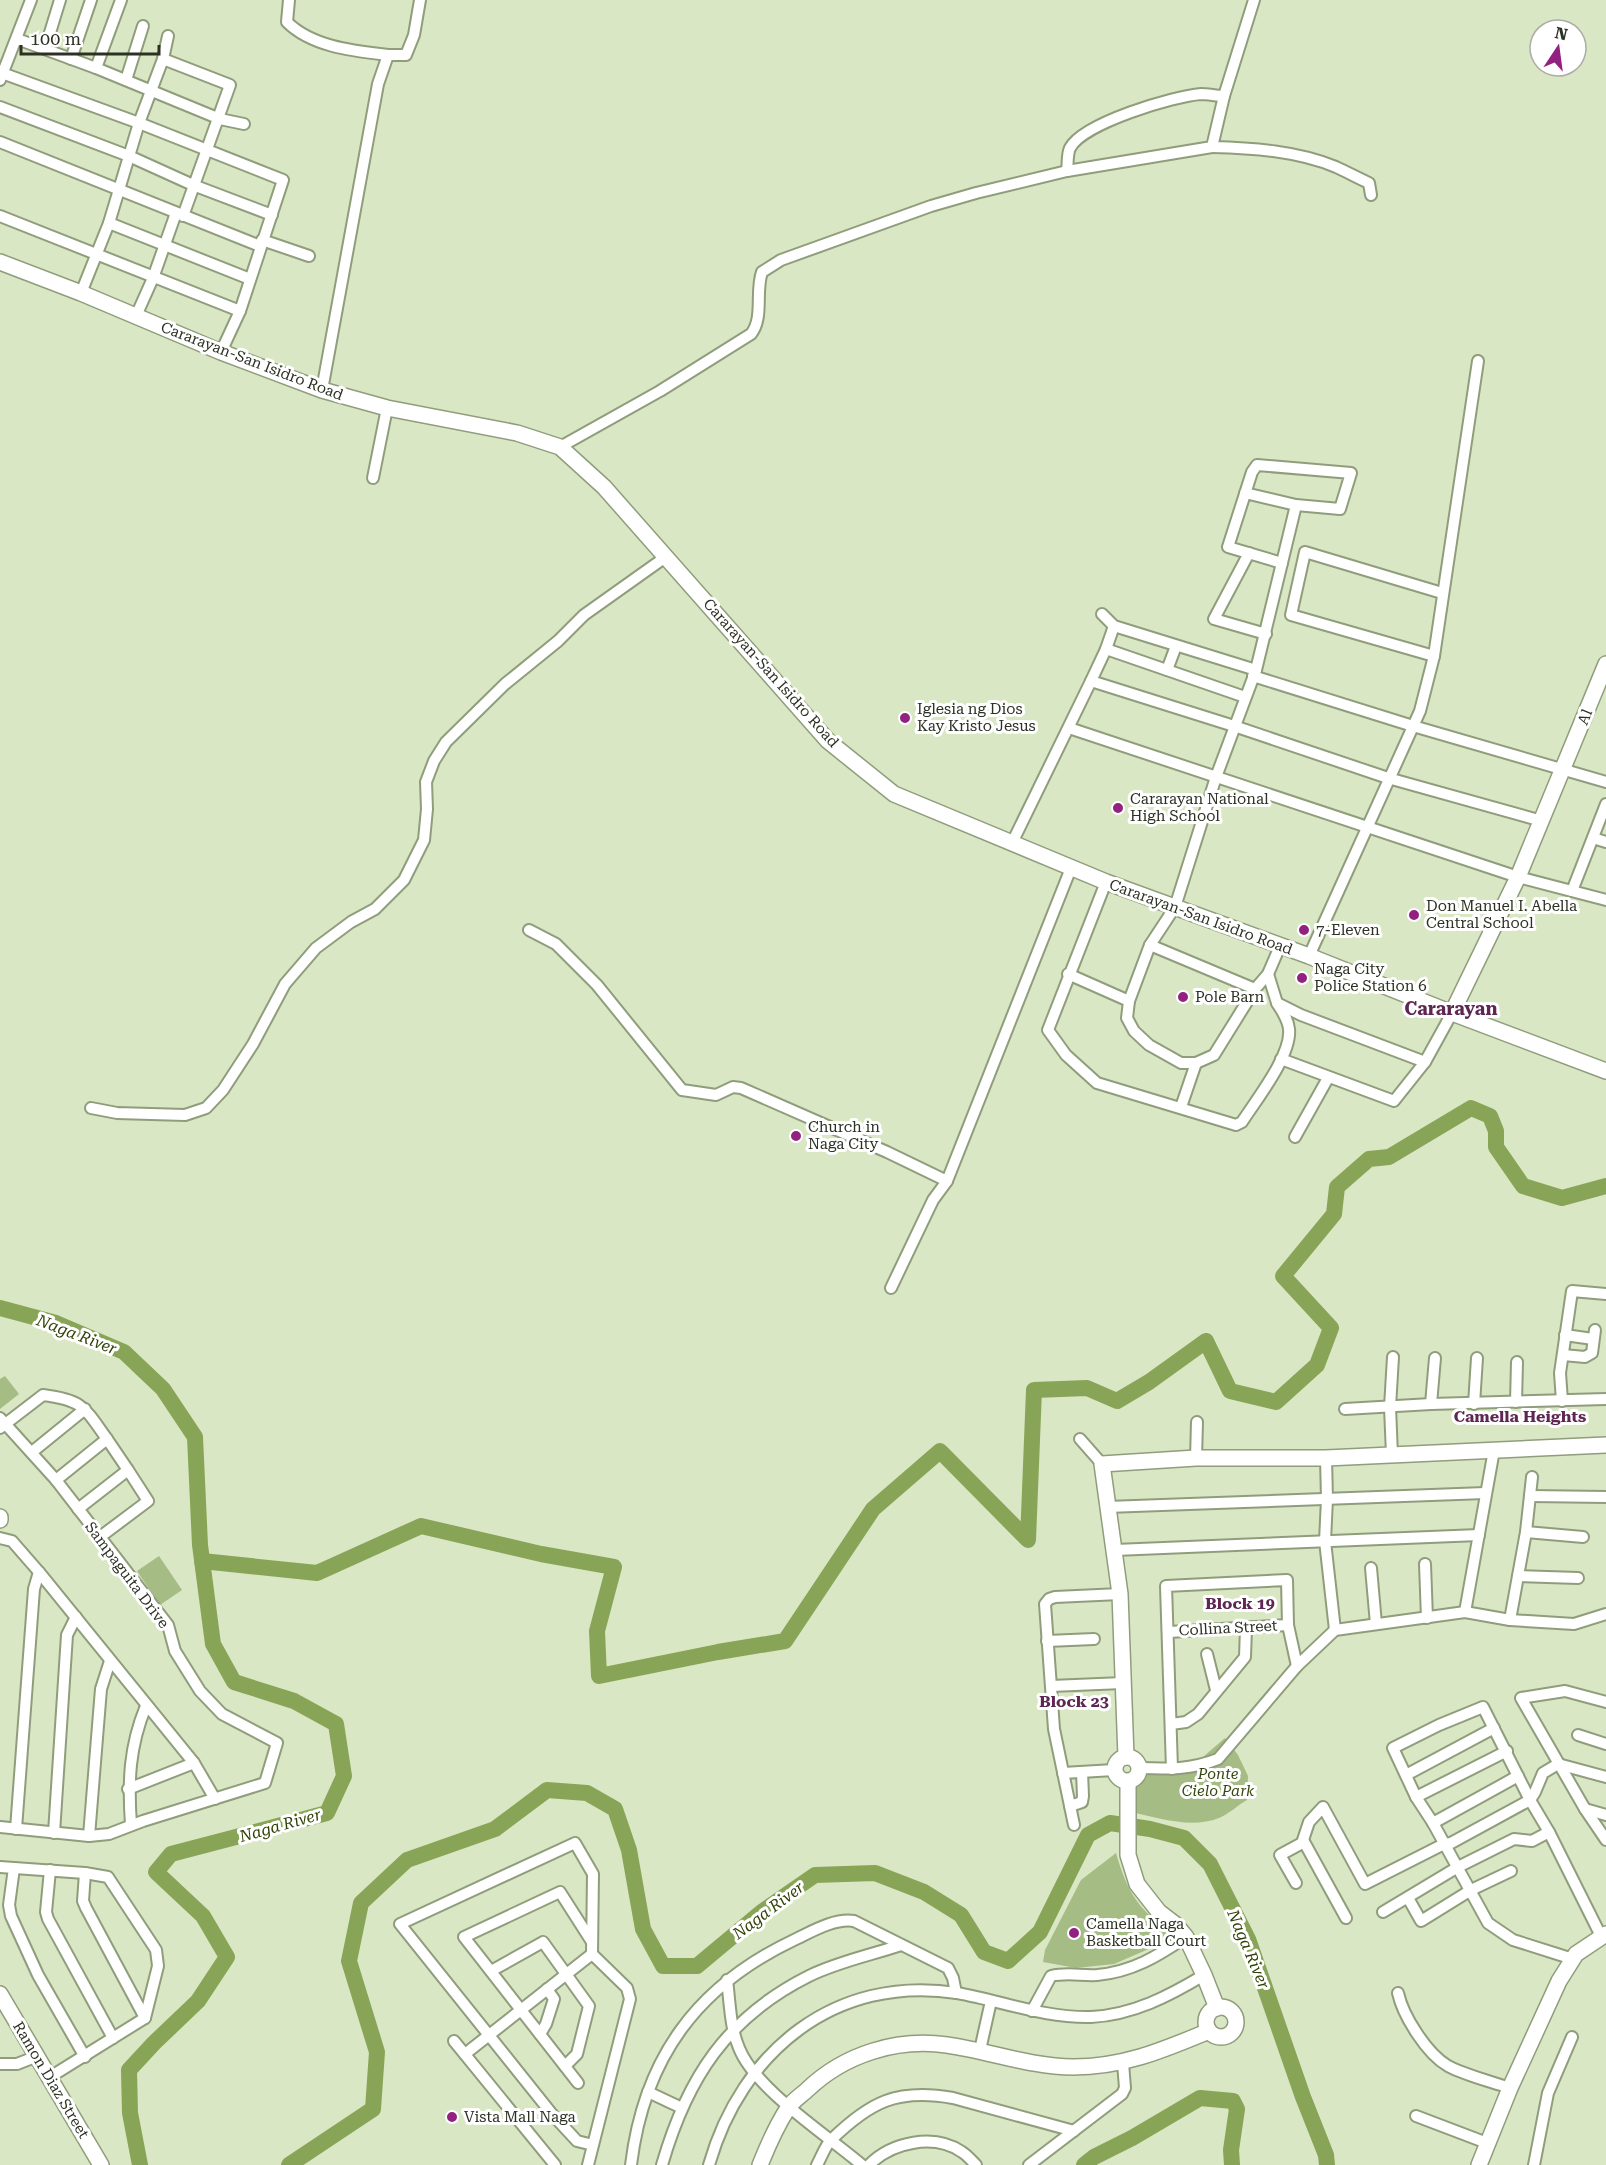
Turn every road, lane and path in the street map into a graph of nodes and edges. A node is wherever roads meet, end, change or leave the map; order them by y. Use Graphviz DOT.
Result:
graph roads {
  1 [pos="31,0"];
  2 [pos="60,0"];
  3 [pos="91,0"];
  4 [pos="121,0"];
  5 [pos="289,0"];
  6 [pos="420,0"];
  7 [pos="1254,0"];
  8 [pos="143,26"];
  9 [pos="168,36"];
  10 [pos="17,39"];
  11 [pos="45,49"];
  12 [pos="388,55"];
  13 [pos="4,57"];
  14 [pos="163,59"];
  15 [pos="71,60"];
  16 [pos="96,68"];
  17 [pos="1,77"];
  18 [pos="126,80"];
  19 [pos="152,91"];
  20 [pos="1224,96"];
  21 [pos="0,107"];
  22 [pos="220,119"];
  23 [pos="140,123"];
  24 [pos="244,124"];
  25 [pos="0,142"];
  26 [pos="1212,147"];
  27 [pos="208,150"];
  28 [pos="129,156"];
  29 [pos="1066,171"];
  30 [pos="193,185"];
  31 [pos="119,189"];
  32 [pos="1371,195"];
  33 [pos="180,214"];
  34 [pos="272,215"];
  35 [pos="0,216"];
  36 [pos="109,223"];
  37 [pos="261,243"];
  38 [pos="164,245"];
  39 [pos="96,252"];
  40 [pos="309,256"];
  41 [pos="0,262"];
  42 [pos="153,278"];
  43 [pos="250,279"];
  44 [pos="81,293"];
  45 [pos="240,311"];
  46 [pos="136,316"];
  47 [pos="221,352"];
  48 [pos="1478,361"];
  49 [pos="322,390"];
  50 [pos="387,408"];
  51 [pos="560,447"];
  52 [pos="373,478"];
  53 [pos="1245,493"];
  54 [pos="1296,506"];
  55 [pos="1249,553"];
  56 [pos="667,556"];
  57 [pos="1282,563"];
  58 [pos="1442,593"];
  59 [pos="1102,614"];
  60 [pos="1114,626"];
  61 [pos="1266,634"];
  62 [pos="1176,646"];
  63 [pos="1106,649"];
  64 [pos="1434,656"];
  65 [pos="1606,664"];
  66 [pos="1167,670"];
  67 [pos="1255,673"];
  68 [pos="1092,681"];
  69 [pos="1245,697"];
  70 [pos="1234,726"];
  71 [pos="1413,726"];
  72 [pos="1069,728"];
  73 [pos="1564,770"];
  74 [pos="1216,777"];
  75 [pos="1388,778"];
  76 [pos="1606,782"];
  77 [pos="1606,804"];
  78 [pos="1542,821"];
  79 [pos="1367,827"];
  80 [pos="1593,838"];
  81 [pos="1606,842"];
  82 [pos="1012,843"];
  83 [pos="1071,868"];
  84 [pos="1518,877"];
  85 [pos="1106,882"];
  86 [pos="1572,891"];
  87 [pos="1606,900"];
  88 [pos="1175,907"];
  89 [pos="529,930"];
  90 [pos="1150,945"];
  91 [pos="1280,946"];
  92 [pos="1309,956"];
  93 [pos="1068,974"];
  94 [pos="1268,974"];
  95 [pos="1255,989"];
  96 [pos="1129,1001"];
  97 [pos="1277,1003"];
  98 [pos="1452,1013"];
  99 [pos="1281,1059"];
  100 [pos="1425,1062"];
  101 [pos="1196,1063"];
  102 [pos="1606,1071"];
  103 [pos="1328,1077"];
  104 [pos="1181,1107"];
  105 [pos="91,1108"];
  106 [pos="1295,1137"];
  107 [pos="947,1181"];
  108 [pos="891,1288"];
  109 [pos="1606,1294"];
  110 [pos="1565,1335"];
  111 [pos="1563,1355"];
  112 [pos="1393,1357"];
  113 [pos="1435,1358"];
  114 [pos="1477,1358"];
  115 [pos="1517,1362"];
  116 [pos="1606,1399"];
  117 [pos="1562,1401"];
  118 [pos="1516,1402"];
  119 [pos="1431,1404"];
  120 [pos="1474,1404"];
  121 [pos="1390,1407"];
  122 [pos="85,1409"];
  123 [pos="1345,1409"];
  124 [pos="1197,1422"];
  125 [pos="2,1424"];
  126 [pos="107,1439"];
  127 [pos="1080,1439"];
  128 [pos="1606,1445"];
  129 [pos="1494,1450"];
  130 [pos="32,1452"];
  131 [pos="1392,1455"];
  132 [pos="1196,1458"];
  133 [pos="1326,1458"];
  134 [pos="1102,1464"];
  135 [pos="129,1470"];
  136 [pos="1532,1477"];
  137 [pos="56,1480"];
  138 [pos="1485,1493"];
  139 [pos="1530,1496"];
  140 [pos="1606,1497"];
  141 [pos="1327,1499"];
  142 [pos="1107,1507"];
  143 [pos="78,1509"];
  144 [pos="1526,1532"];
  145 [pos="1479,1535"];
  146 [pos="100,1537"];
  147 [pos="1583,1537"];
  148 [pos="0,1538"];
  149 [pos="1325,1541"];
  150 [pos="1114,1550"];
  151 [pos="1425,1564"];
  152 [pos="1371,1568"];
  153 [pos="39,1572"];
  154 [pos="1518,1576"];
  155 [pos="1578,1578"];
  156 [pos="1120,1594"];
  157 [pos="1465,1612"];
  158 [pos="1606,1614"];
  159 [pos="76,1617"];
  160 [pos="1427,1618"];
  161 [pos="1510,1620"];
  162 [pos="1376,1624"];
  163 [pos="1288,1625"];
  164 [pos="1246,1628"];
  165 [pos="1335,1630"];
  166 [pos="1168,1632"];
  167 [pos="1094,1639"];
  168 [pos="1047,1641"];
  169 [pos="1207,1654"];
  170 [pos="110,1661"];
  171 [pos="1297,1666"];
  172 [pos="1123,1683"];
  173 [pos="1051,1686"];
  174 [pos="1216,1690"];
  175 [pos="1606,1702"];
  176 [pos="146,1706"];
  177 [pos="1171,1724"];
  178 [pos="1494,1728"];
  179 [pos="1578,1735"];
  180 [pos="1606,1744"];
  181 [pos="1507,1751"];
  182 [pos="1126,1757"];
  183 [pos="194,1763"];
  184 [pos="1558,1764"];
  185 [pos="1139,1768"];
  186 [pos="1172,1769"];
  187 [pos="1114,1770"];
  188 [pos="1082,1772"];
  189 [pos="1063,1773"];
  190 [pos="1605,1774"];
  191 [pos="1406,1775"];
  192 [pos="1518,1776"];
  193 [pos="1128,1782"];
  194 [pos="128,1789"];
  195 [pos="1416,1797"];
  196 [pos="215,1799"];
  197 [pos="1530,1800"];
  198 [pos="1070,1806"];
  199 [pos="1585,1809"];
  200 [pos="1606,1815"];
  201 [pos="1434,1823"];
  202 [pos="131,1825"];
  203 [pos="1074,1825"];
  204 [pos="0,1827"];
  205 [pos="16,1829"];
  206 [pos="1549,1832"];
  207 [pos="54,1833"];
  208 [pos="89,1836"];
  209 [pos="1606,1840"];
  210 [pos="1304,1842"];
  211 [pos="1444,1844"];
  212 [pos="0,1867"];
  213 [pos="1458,1867"];
  214 [pos="14,1868"];
  215 [pos="50,1870"];
  216 [pos="1511,1871"];
  217 [pos="85,1873"];
  218 [pos="1296,1883"];
  219 [pos="1470,1890"];
  220 [pos="1408,1898"];
  221 [pos="1383,1912"];
  222 [pos="1346,1918"];
  223 [pos="1604,1936"];
  224 [pos="1186,1937"];
  225 [pos="901,1945"];
  226 [pos="592,1948"];
  227 [pos="1573,1959"];
  228 [pos="490,1971"];
  229 [pos="566,1974"];
  230 [pos="1204,1975"];
  231 [pos="727,1980"];
  232 [pos="547,1989"];
  233 [pos="956,1993"];
  234 [pos="1398,1993"];
  235 [pos="0,1994"];
  236 [pos="991,2001"];
  237 [pos="1217,2008"];
  238 [pos="521,2010"];
  239 [pos="1032,2011"];
  240 [pos="145,2019"];
  241 [pos="733,2031"];
  242 [pos="1209,2031"];
  243 [pos="490,2034"];
  244 [pos="540,2034"];
  245 [pos="113,2037"];
  246 [pos="1572,2037"];
  247 [pos="454,2041"];
  248 [pos="980,2050"];
  249 [pos="465,2054"];
  250 [pos="35,2057"];
  251 [pos="85,2057"];
  252 [pos="1123,2063"];
  253 [pos="0,2064"];
  254 [pos="565,2066"];
  255 [pos="753,2073"];
  256 [pos="50,2077"];
  257 [pos="578,2083"];
  258 [pos="1510,2088"];
  259 [pos="648,2092"];
  260 [pos="789,2106"];
  261 [pos="682,2109"];
  262 [pos="1416,2116"];
  263 [pos="1074,2131"];
  264 [pos="831,2139"];
  265 [pos="1487,2143"];
  266 [pos="593,2145"];
  267 [pos="101,2165"];
  268 [pos="555,2165"];
  269 [pos="588,2165"];
  270 [pos="631,2165"];
  271 [pos="662,2165"];
  272 [pos="709,2165"];
  273 [pos="760,2165"];
  274 [pos="817,2165"];
  275 [pos="862,2165"];
  276 [pos="869,2165"];
  277 [pos="976,2165"];
  278 [pos="1029,2165"];
  279 [pos="1479,2165"];
  280 [pos="1534,2165"];
  1 -- 10 [label="street"];
  2 -- 11 [label="street"];
  3 -- 15 [label="street"];
  4 -- 16 [label="street"];
  5 -- 12 [label="street"];
  6 -- 12 [label="street"];
  7 -- 20 [label="street"];
  8 -- 18 [label="street"];
  9 -- 14 [label="street"];
  10 -- 11 [label="street"];
  10 -- 13 [label="street"];
  11 -- 15 [label="street"];
  12 -- 49 [label="street"];
  13 -- 17 [label="street"];
  14 -- 19 [label="street"];
  14 -- 22 [label="street"];
  15 -- 16 [label="street"];
  16 -- 18 [label="street"];
  17 -- 23 [label="street"];
  18 -- 19 [label="street"];
  19 -- 22 [label="street"];
  19 -- 23 [label="street"];
  20 -- 26 [label="street"];
  20 -- 29 [label="street"];
  21 -- 28 [label="street"];
  22 -- 24 [label="street"];
  22 -- 27 [label="street"];
  23 -- 27 [label="street"];
  23 -- 28 [label="street"];
  25 -- 31 [label="street"];
  26 -- 29 [label="street"];
  26 -- 32 [label="street"];
  27 -- 30 [label="street"];
  27 -- 34 [label="street"];
  28 -- 30 [label="street"];
  28 -- 31 [label="street"];
  29 -- 51 [label="street"];
  30 -- 33 [label="street"];
  30 -- 34 [label="street"];
  31 -- 33 [label="street"];
  31 -- 36 [label="street"];
  33 -- 37 [label="street"];
  33 -- 38 [label="street"];
  34 -- 37 [label="street"];
  35 -- 39 [label="street"];
  36 -- 38 [label="street"];
  36 -- 39 [label="street"];
  37 -- 40 [label="street"];
  37 -- 43 [label="street"];
  38 -- 42 [label="street"];
  38 -- 43 [label="street"];
  39 -- 42 [label="street"];
  39 -- 44 [label="street"];
  41 -- 44 [label="street, Cararayan-San Isidro Road"];
  42 -- 45 [label="street"];
  42 -- 46 [label="street"];
  43 -- 45 [label="street"];
  44 -- 46 [label="street, Cararayan-San Isidro Road"];
  45 -- 47 [label="street"];
  46 -- 47 [label="street, Cararayan-San Isidro Road"];
  47 -- 49 [label="street, Cararayan-San Isidro Road"];
  48 -- 58 [label="street"];
  49 -- 50 [label="street, Cararayan-San Isidro Road"];
  50 -- 51 [label="street, Cararayan-San Isidro Road"];
  50 -- 52 [label="street"];
  51 -- 56 [label="street, Cararayan-San Isidro Road"];
  53 -- 54 [label="street"];
  53 -- 54 [label="street"];
  53 -- 55 [label="street"];
  54 -- 57 [label="street"];
  55 -- 57 [label="street"];
  55 -- 61 [label="street"];
  56 -- 82 [label="street, Cararayan-San Isidro Road"];
  56 -- 105 [label="street"];
  57 -- 61 [label="street"];
  58 -- 64 [label="street"];
  58 -- 64 [label="street"];
  59 -- 60 [label="street"];
  60 -- 62 [label="street"];
  60 -- 63 [label="street"];
  61 -- 67 [label="street"];
  62 -- 66 [label="street"];
  62 -- 67 [label="street"];
  63 -- 66 [label="street"];
  63 -- 68 [label="street"];
  64 -- 71 [label="street"];
  65 -- 73 [label="street, Al"];
  66 -- 69 [label="street"];
  67 -- 69 [label="street"];
  67 -- 71 [label="street"];
  68 -- 70 [label="street"];
  68 -- 72 [label="street"];
  69 -- 70 [label="street"];
  70 -- 74 [label="street"];
  70 -- 75 [label="street"];
  71 -- 73 [label="street"];
  71 -- 75 [label="street"];
  72 -- 74 [label="street"];
  72 -- 82 [label="street"];
  73 -- 76 [label="street"];
  73 -- 78 [label="street, Al"];
  74 -- 79 [label="street"];
  74 -- 88 [label="street"];
  75 -- 78 [label="street"];
  75 -- 79 [label="street"];
  77 -- 80 [label="street"];
  78 -- 84 [label="street, Al"];
  79 -- 84 [label="street"];
  79 -- 92 [label="street"];
  80 -- 81 [label="street"];
  80 -- 86 [label="street"];
  82 -- 83 [label="street, Cararayan-San Isidro Road"];
  83 -- 85 [label="street, Cararayan-San Isidro Road"];
  83 -- 107 [label="street"];
  84 -- 86 [label="street"];
  84 -- 98 [label="street, Al"];
  85 -- 88 [label="street, Cararayan-San Isidro Road"];
  85 -- 93 [label="street"];
  86 -- 87 [label="street"];
  88 -- 90 [label="street"];
  88 -- 91 [label="street, Cararayan-San Isidro Road"];
  89 -- 107 [label="street"];
  90 -- 95 [label="street"];
  90 -- 96 [label="street"];
  91 -- 92 [label="street, Cararayan-San Isidro Road"];
  91 -- 94 [label="street"];
  92 -- 98 [label="street, Cararayan-San Isidro Road"];
  93 -- 96 [label="street"];
  93 -- 104 [label="street"];
  94 -- 95 [label="street"];
  94 -- 97 [label="street"];
  95 -- 101 [label="street"];
  96 -- 101 [label="street"];
  97 -- 99 [label="street"];
  97 -- 100 [label="street"];
  98 -- 100 [label="street"];
  98 -- 102 [label="street, Cararayan-San Isidro Road"];
  99 -- 103 [label="street"];
  99 -- 104 [label="street"];
  100 -- 103 [label="street"];
  101 -- 104 [label="street"];
  103 -- 106 [label="street"];
  107 -- 108 [label="street"];
  109 -- 110 [label="street"];
  110 -- 111 [label="street"];
  110 -- 111 [label="street"];
  111 -- 117 [label="street"];
  112 -- 121 [label="street"];
  113 -- 119 [label="street"];
  114 -- 120 [label="street"];
  115 -- 118 [label="street"];
  116 -- 117 [label="street"];
  117 -- 118 [label="street"];
  118 -- 120 [label="street"];
  119 -- 120 [label="street"];
  119 -- 121 [label="street"];
  121 -- 123 [label="street"];
  121 -- 131 [label="street"];
  122 -- 125 [label="street"];
  122 -- 126 [label="street"];
  122 -- 130 [label="street"];
  124 -- 132 [label="street"];
  125 -- 130 [label="street, Sampaguita Drive"];
  126 -- 135 [label="street"];
  126 -- 137 [label="street"];
  127 -- 134 [label="street"];
  128 -- 129 [label="street"];
  129 -- 131 [label="street"];
  129 -- 138 [label="street"];
  130 -- 137 [label="street, Sampaguita Drive"];
  131 -- 133 [label="street"];
  132 -- 133 [label="street"];
  132 -- 134 [label="street"];
  133 -- 141 [label="street"];
  134 -- 142 [label="street"];
  135 -- 143 [label="street"];
  135 -- 146 [label="street"];
  136 -- 139 [label="street"];
  137 -- 143 [label="street, Sampaguita Drive"];
  138 -- 141 [label="street"];
  138 -- 145 [label="street"];
  139 -- 140 [label="street"];
  139 -- 144 [label="street"];
  141 -- 142 [label="street"];
  141 -- 149 [label="street"];
  142 -- 150 [label="street"];
  143 -- 146 [label="street, Sampaguita Drive"];
  144 -- 147 [label="street"];
  144 -- 154 [label="street"];
  145 -- 149 [label="street"];
  145 -- 157 [label="street"];
  146 -- 196 [label="street, Sampaguita Drive"];
  148 -- 153 [label="street"];
  149 -- 150 [label="street"];
  149 -- 165 [label="street"];
  150 -- 156 [label="street"];
  151 -- 160 [label="street"];
  152 -- 162 [label="street"];
  153 -- 159 [label="street"];
  153 -- 205 [label="street"];
  154 -- 155 [label="street"];
  154 -- 161 [label="street"];
  156 -- 168 [label="street"];
  156 -- 172 [label="street"];
  157 -- 160 [label="street"];
  157 -- 161 [label="street"];
  158 -- 161 [label="street"];
  159 -- 170 [label="street"];
  159 -- 207 [label="street"];
  160 -- 162 [label="street"];
  162 -- 165 [label="street"];
  163 -- 164 [label="street, Collina Street"];
  163 -- 166 [label="street"];
  163 -- 171 [label="street"];
  164 -- 166 [label="street, Collina Street"];
  164 -- 174 [label="street"];
  165 -- 171 [label="street"];
  166 -- 177 [label="street"];
  167 -- 168 [label="street"];
  168 -- 173 [label="street"];
  169 -- 174 [label="street"];
  170 -- 176 [label="street"];
  170 -- 208 [label="street"];
  171 -- 186 [label="street"];
  172 -- 173 [label="street"];
  172 -- 182 [label="street"];
  173 -- 189 [label="street"];
  174 -- 177 [label="street"];
  175 -- 184 [label="street"];
  176 -- 183 [label="street"];
  176 -- 194 [label="street"];
  177 -- 186 [label="street"];
  178 -- 181 [label="street"];
  178 -- 191 [label="street"];
  178 -- 191 [label="street"];
  179 -- 180 [label="street"];
  181 -- 192 [label="street"];
  181 -- 195 [label="street"];
  182 -- 185 [label="street"];
  182 -- 187 [label="street"];
  183 -- 194 [label="street"];
  183 -- 196 [label="street"];
  184 -- 190 [label="street"];
  184 -- 197 [label="street"];
  184 -- 199 [label="street"];
  185 -- 186 [label="street"];
  185 -- 193 [label="street"];
  187 -- 188 [label="street"];
  187 -- 193 [label="street"];
  188 -- 189 [label="street"];
  188 -- 198 [label="street"];
  189 -- 198 [label="street"];
  191 -- 195 [label="street"];
  192 -- 197 [label="street"];
  192 -- 201 [label="street"];
  193 -- 224 [label="street"];
  194 -- 202 [label="street"];
  195 -- 201 [label="street"];
  196 -- 202 [label="street"];
  197 -- 206 [label="street"];
  197 -- 211 [label="street"];
  198 -- 203 [label="street"];
  199 -- 200 [label="street"];
  199 -- 209 [label="street"];
  201 -- 211 [label="street"];
  202 -- 208 [label="street"];
  204 -- 205 [label="street"];
  205 -- 207 [label="street"];
  206 -- 213 [label="street"];
  206 -- 223 [label="street"];
  207 -- 208 [label="street"];
  210 -- 211 [label="street"];
  210 -- 218 [label="street"];
  210 -- 222 [label="street"];
  211 -- 213 [label="street"];
  212 -- 214 [label="street"];
  213 -- 219 [label="street"];
  213 -- 220 [label="street"];
  214 -- 215 [label="street"];
  214 -- 251 [label="street"];
  215 -- 217 [label="street"];
  215 -- 245 [label="street"];
  216 -- 219 [label="street"];
  217 -- 240 [label="street"];
  217 -- 240 [label="street"];
  219 -- 220 [label="street"];
  219 -- 227 [label="street"];
  220 -- 221 [label="street"];
  223 -- 227 [label="street"];
  224 -- 230 [label="street"];
  224 -- 239 [label="street"];
  225 -- 231 [label="street"];
  225 -- 233 [label="street"];
  225 -- 241 [label="street"];
  226 -- 228 [label="street"];
  226 -- 229 [label="street"];
  226 -- 243 [label="street"];
  226 -- 266 [label="street"];
  227 -- 258 [label="street"];
  228 -- 229 [label="street"];
  228 -- 238 [label="street"];
  229 -- 232 [label="street"];
  229 -- 254 [label="street"];
  230 -- 237 [label="street"];
  230 -- 239 [label="street"];
  231 -- 241 [label="street"];
  231 -- 259 [label="street"];
  232 -- 238 [label="street"];
  232 -- 244 [label="street"];
  233 -- 236 [label="street"];
  233 -- 255 [label="street"];
  234 -- 258 [label="street"];
  235 -- 250 [label="street, Ramon Diaz Street"];
  236 -- 239 [label="street"];
  236 -- 248 [label="street"];
  237 -- 242 [label="street"];
  237 -- 242 [label="street"];
  238 -- 243 [label="street"];
  238 -- 244 [label="street"];
  240 -- 245 [label="street"];
  241 -- 255 [label="street"];
  241 -- 261 [label="street"];
  242 -- 252 [label="street"];
  243 -- 249 [label="street"];
  243 -- 266 [label="street"];
  244 -- 254 [label="street"];
  245 -- 251 [label="street"];
  246 -- 280 [label="street"];
  247 -- 249 [label="street"];
  248 -- 252 [label="street"];
  248 -- 260 [label="street"];
  249 -- 268 [label="street"];
  250 -- 253 [label="street"];
  250 -- 256 [label="street, Ramon Diaz Street"];
  251 -- 256 [label="street"];
  252 -- 263 [label="street"];
  254 -- 257 [label="street"];
  255 -- 260 [label="street"];
  255 -- 272 [label="street"];
  256 -- 267 [label="street, Ramon Diaz Street"];
  258 -- 265 [label="street"];
  259 -- 261 [label="street"];
  259 -- 270 [label="street"];
  260 -- 264 [label="street"];
  260 -- 273 [label="street"];
  261 -- 271 [label="street"];
  262 -- 265 [label="street"];
  263 -- 264 [label="street"];
  263 -- 278 [label="street"];
  264 -- 274 [label="street"];
  264 -- 275 [label="street"];
  265 -- 279 [label="street"];
  266 -- 269 [label="street"];
  276 -- 277 [label="street"];
}
